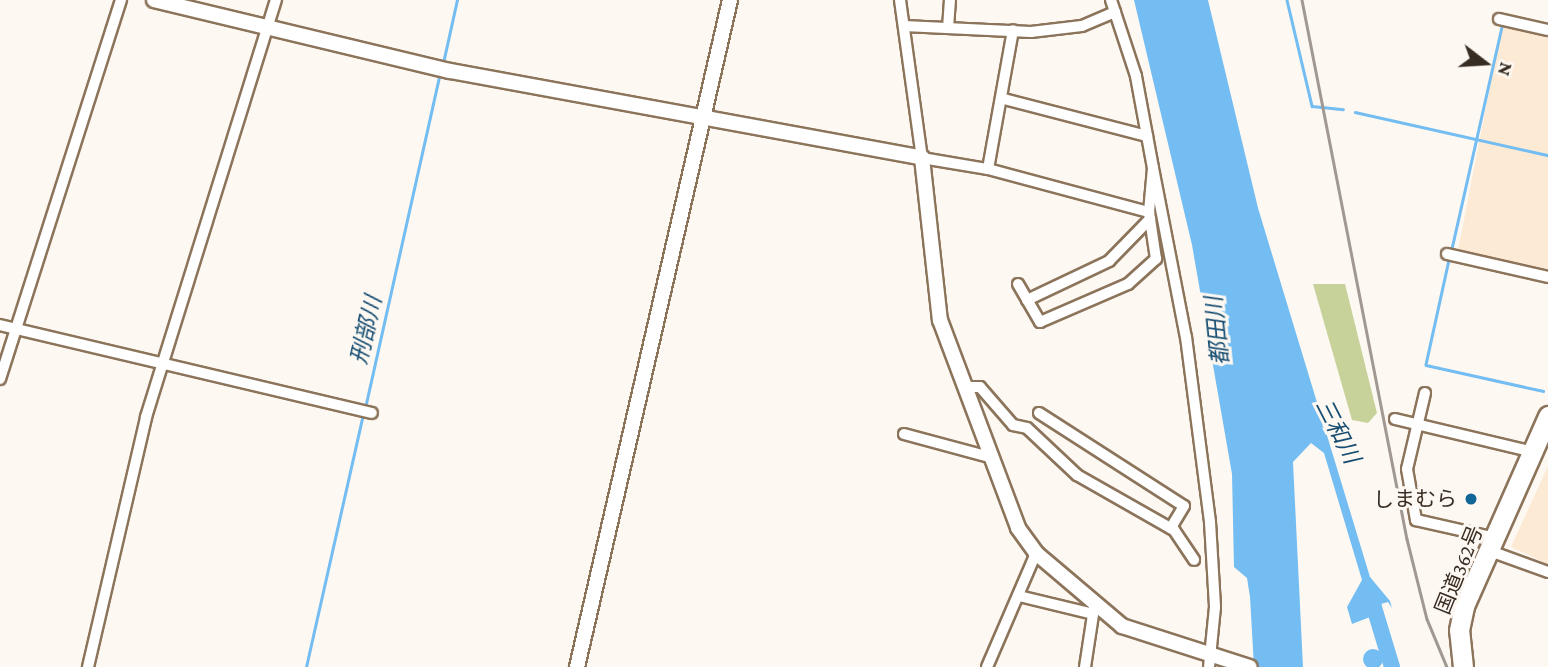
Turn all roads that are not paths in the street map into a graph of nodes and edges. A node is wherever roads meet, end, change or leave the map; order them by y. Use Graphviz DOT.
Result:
graph roads {
  1 [pos="121,0"];
  2 [pos="154,0"];
  3 [pos="276,0"];
  4 [pos="730,0"];
  5 [pos="900,0"];
  6 [pos="950,0"];
  7 [pos="1111,0"];
  8 [pos="1115,12"];
  9 [pos="1499,19"];
  10 [pos="904,26"];
  11 [pos="268,27"];
  12 [pos="947,28"];
  13 [pos="1013,30"];
  14 [pos="1548,30"];
  15 [pos="1004,100"];
  16 [pos="703,116"];
  17 [pos="1147,136"];
  18 [pos="922,158"];
  19 [pos="1153,168"];
  20 [pos="988,169"];
  21 [pos="1149,216"];
  22 [pos="1447,254"];
  23 [pos="1548,277"];
  24 [pos="1017,284"];
  25 [pos="1027,300"];
  26 [pos="0,325"];
  27 [pos="16,329"];
  28 [pos="164,362"];
  29 [pos="0,379"];
  30 [pos="964,387"];
  31 [pos="1425,393"];
  32 [pos="372,413"];
  33 [pos="1038,413"];
  34 [pos="1548,416"];
  35 [pos="1395,419"];
  36 [pos="1418,424"];
  37 [pos="1061,428"];
  38 [pos="904,434"];
  39 [pos="1048,445"];
  40 [pos="1537,453"];
  41 [pos="989,457"];
  42 [pos="1171,528"];
  43 [pos="1493,545"];
  44 [pos="1036,553"];
  45 [pos="1194,560"];
  46 [pos="1548,572"];
  47 [pos="1019,596"];
  48 [pos="1093,609"];
  49 [pos="1212,660"];
  50 [pos="89,667"];
  51 [pos="577,667"];
  52 [pos="987,667"];
  53 [pos="1085,667"];
  54 [pos="1250,667"];
  55 [pos="1463,667"];
  1 -- 27 [label="street"];
  2 -- 11 [label="street"];
  3 -- 11 [label="street"];
  4 -- 16 [label="street"];
  5 -- 10 [label="street"];
  6 -- 12 [label="street"];
  7 -- 8 [label="street"];
  8 -- 13 [label="street"];
  8 -- 17 [label="street"];
  9 -- 14 [label="street"];
  10 -- 12 [label="street"];
  10 -- 18 [label="street"];
  11 -- 16 [label="street"];
  11 -- 28 [label="street"];
  12 -- 13 [label="street"];
  13 -- 15 [label="street"];
  15 -- 17 [label="street"];
  15 -- 20 [label="street"];
  16 -- 18 [label="street"];
  16 -- 51 [label="street"];
  17 -- 19 [label="street"];
  18 -- 20 [label="street"];
  18 -- 30 [label="street"];
  19 -- 21 [label="street"];
  19 -- 49 [label="street"];
  20 -- 21 [label="street"];
  21 -- 25 [label="street"];
  21 -- 25 [label="street"];
  22 -- 23 [label="street"];
  24 -- 25 [label="street"];
  26 -- 27 [label="street"];
  27 -- 28 [label="street"];
  27 -- 29 [label="street"];
  28 -- 32 [label="street"];
  28 -- 50 [label="street"];
  30 -- 39 [label="street"];
  30 -- 41 [label="street"];
  31 -- 36 [label="street"];
  33 -- 37 [label="street"];
  34 -- 40 [label="highway, 国道362号"];
  35 -- 36 [label="street"];
  36 -- 40 [label="street"];
  36 -- 43 [label="street"];
  37 -- 39 [label="street"];
  37 -- 42 [label="street"];
  38 -- 41 [label="street"];
  39 -- 42 [label="street"];
  40 -- 43 [label="highway, 国道362号"];
  41 -- 44 [label="street"];
  42 -- 45 [label="street"];
  43 -- 46 [label="street"];
  43 -- 55 [label="highway, 国道362号"];
  44 -- 47 [label="street"];
  44 -- 48 [label="street"];
  47 -- 48 [label="street"];
  47 -- 52 [label="street"];
  48 -- 49 [label="street"];
  48 -- 53 [label="street"];
  49 -- 54 [label="street"];
}
